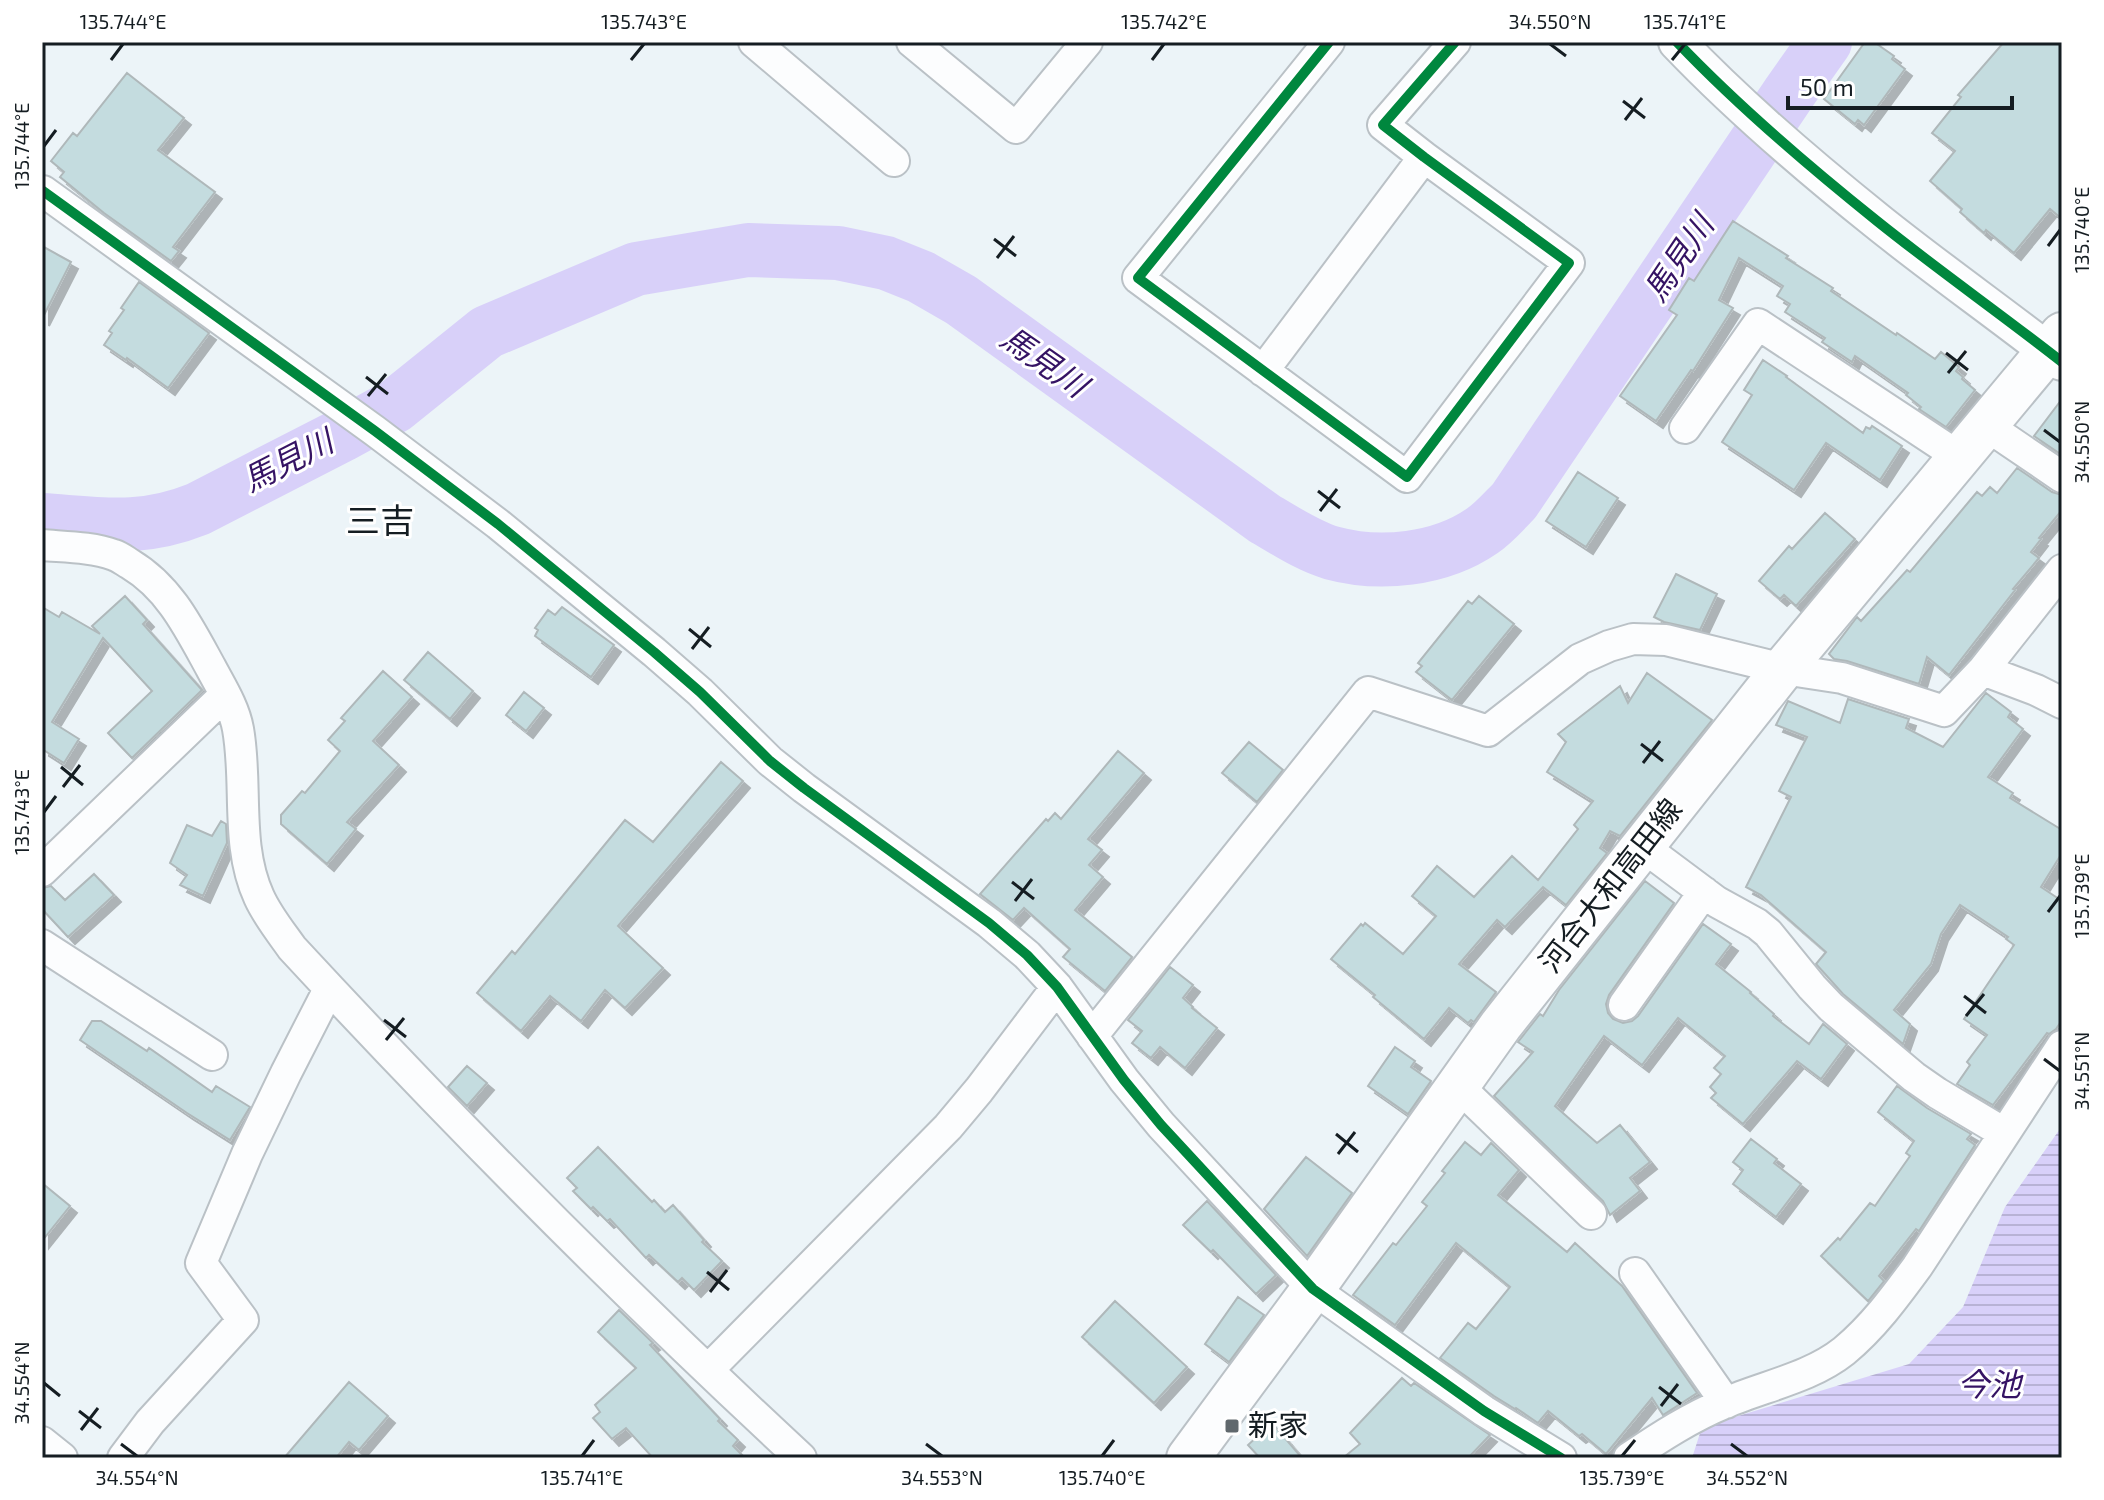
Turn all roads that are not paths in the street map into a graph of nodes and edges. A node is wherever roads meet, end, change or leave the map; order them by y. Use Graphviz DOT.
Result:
graph roads {
  1 [pos="754,42"];
  2 [pos="912,42"];
  3 [pos="1087,42"];
  4 [pos="1329,42"];
  5 [pos="1455,42"];
  6 [pos="1677,42"];
  7 [pos="1424,157"];
  8 [pos="894,161"];
  9 [pos="42,188"];
  10 [pos="2057,349"];
  11 [pos="1263,371"];
  12 [pos="1685,428"];
  13 [pos="1974,442"];
  14 [pos="2062,477"];
  15 [pos="42,545"];
  16 [pos="2062,570"];
  17 [pos="1783,669"];
  18 [pos="1983,670"];
  19 [pos="225,695"];
  20 [pos="2062,703"];
  21 [pos="1642,846"];
  22 [pos="42,871"];
  23 [pos="1704,892"];
  24 [pos="42,945"];
  25 [pos="1057,987"];
  26 [pos="329,989"];
  27 [pos="1624,1005"];
  28 [pos="1092,1036"];
  29 [pos="2062,1046"];
  30 [pos="212,1055"];
  31 [pos="1458,1086"];
  32 [pos="2004,1133"];
  33 [pos="1591,1214"];
  34 [pos="1635,1273"];
  35 [pos="1313,1289"];
  36 [pos="708,1370"];
  37 [pos="1726,1403"];
  38 [pos="42,1442"];
  39 [pos="1648,1453"];
  40 [pos="62,1458"];
  41 [pos="123,1458"];
  42 [pos="801,1458"];
  43 [pos="1188,1458"];
  44 [pos="1561,1458"];
  1 -- 8 [label="street"];
  2 -- 3 [label="street"];
  4 -- 11 [label="street"];
  5 -- 7 [label="street"];
  6 -- 10 [label="street"];
  7 -- 11 [label="street"];
  7 -- 11 [label="street"];
  9 -- 25 [label="street"];
  10 -- 13 [label="main road, 河合大和高田線"];
  12 -- 13 [label="street"];
  13 -- 14 [label="street"];
  13 -- 17 [label="main road, 河合大和高田線"];
  15 -- 19 [label="street"];
  16 -- 18 [label="street"];
  17 -- 18 [label="street"];
  17 -- 21 [label="main road, 河合大和高田線"];
  17 -- 28 [label="street"];
  18 -- 20 [label="street"];
  19 -- 22 [label="street"];
  19 -- 26 [label="street"];
  21 -- 23 [label="street"];
  21 -- 31 [label="main road, 河合大和高田線"];
  23 -- 27 [label="street"];
  23 -- 32 [label="street"];
  24 -- 30 [label="street"];
  25 -- 28 [label="street"];
  25 -- 36 [label="street"];
  26 -- 36 [label="street"];
  26 -- 41 [label="street"];
  28 -- 35 [label="street"];
  29 -- 32 [label="street"];
  31 -- 33 [label="street"];
  31 -- 35 [label="main road, 河合大和高田線"];
  32 -- 37 [label="street"];
  34 -- 37 [label="street"];
  35 -- 43 [label="main road, 河合大和高田線"];
  35 -- 44 [label="street"];
  36 -- 42 [label="street"];
  37 -- 39 [label="street"];
  38 -- 40 [label="street"];
}
